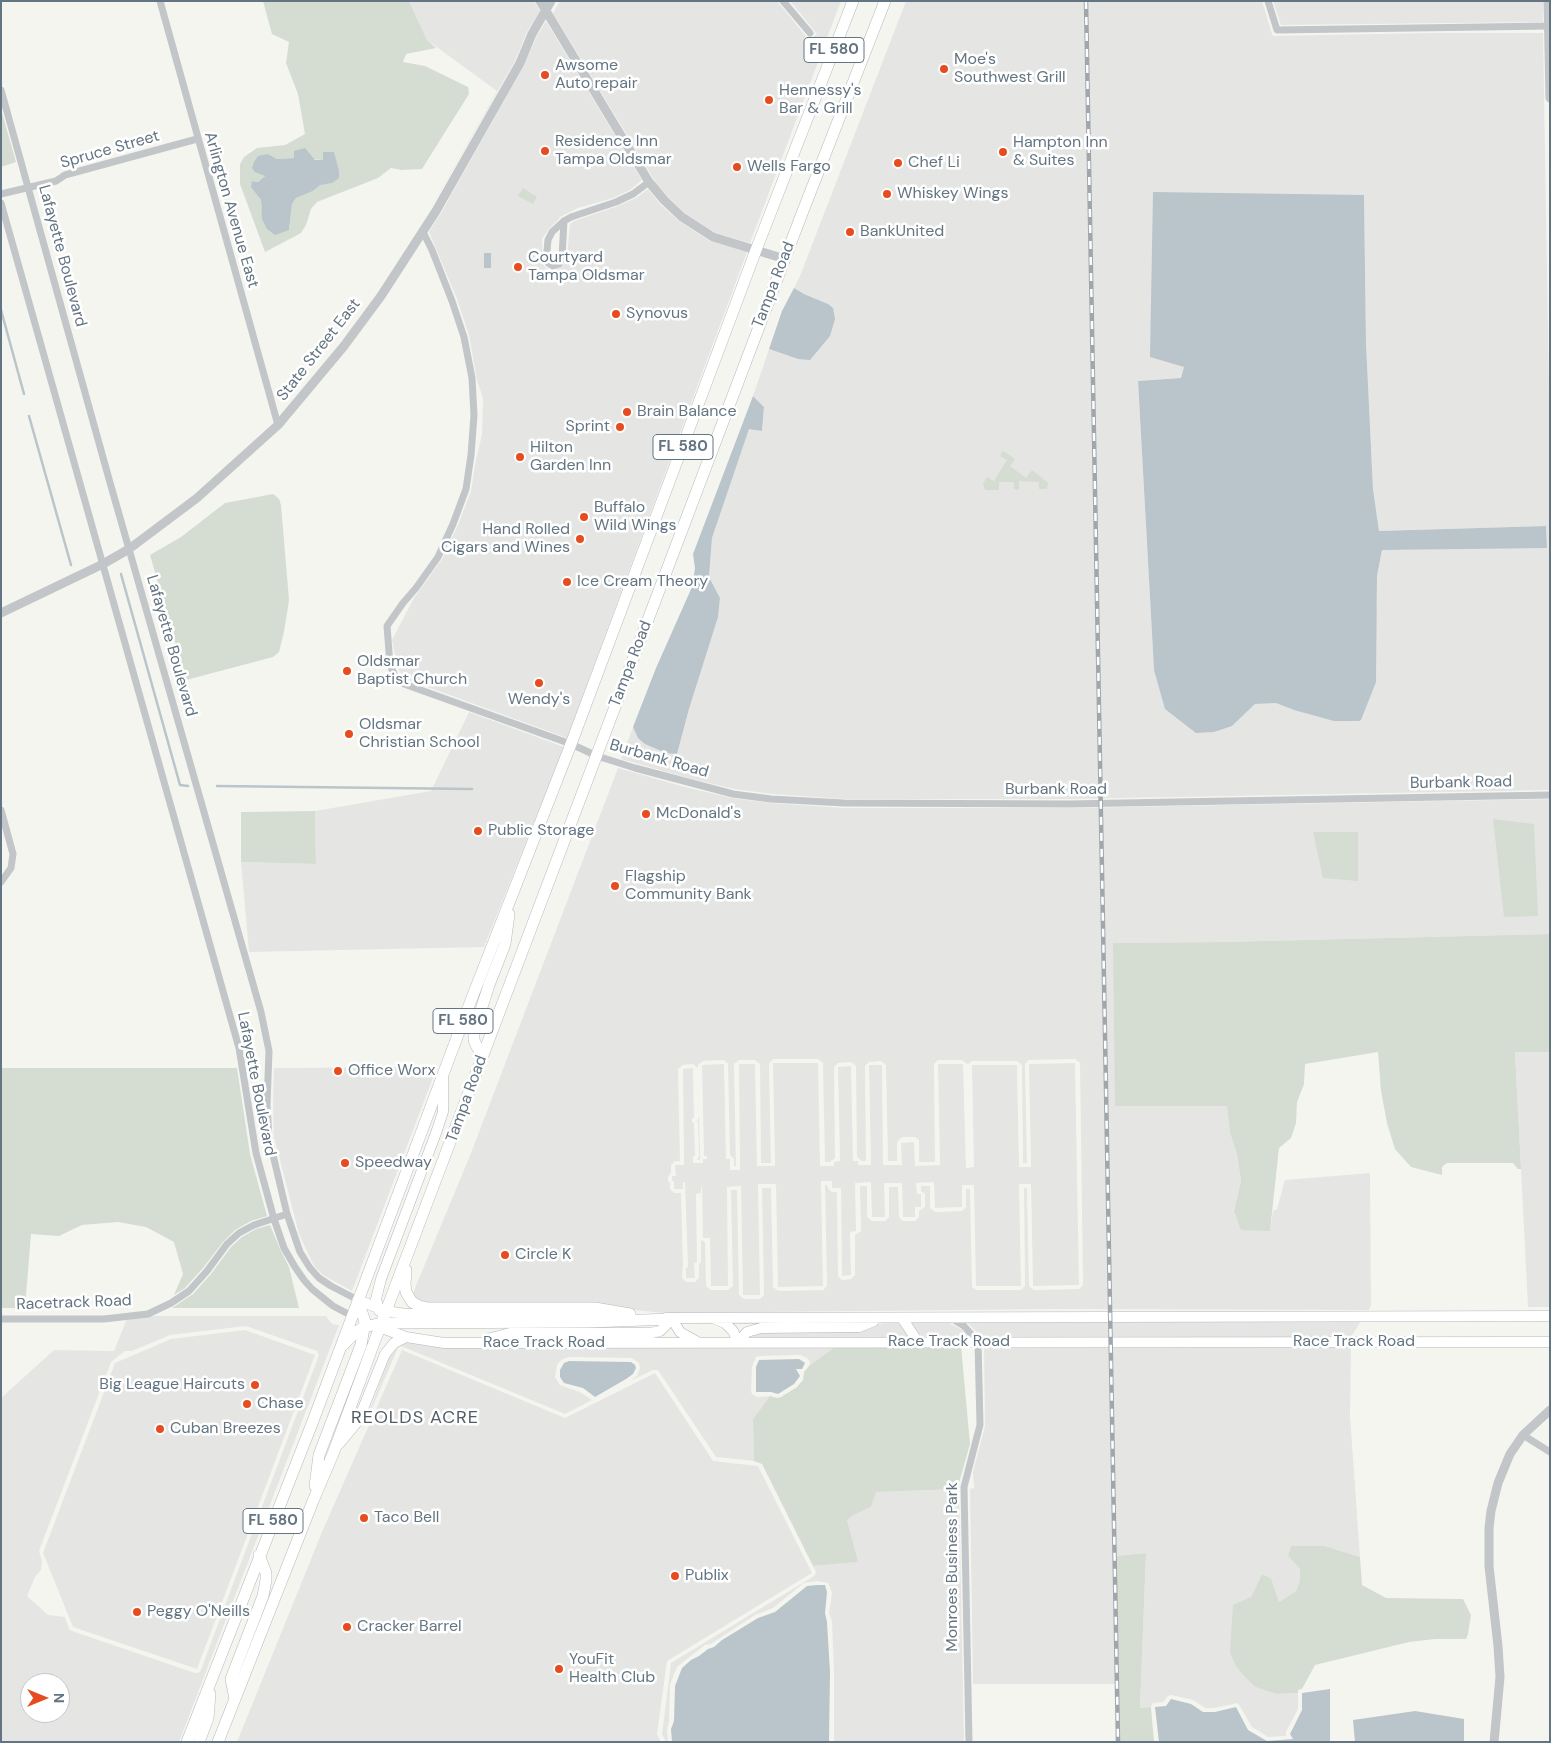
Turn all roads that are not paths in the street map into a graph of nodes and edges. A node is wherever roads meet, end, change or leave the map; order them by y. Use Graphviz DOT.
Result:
graph roads {
  1 [pos="160,1"];
  2 [pos="540,1"];
  3 [pos="551,1"];
  4 [pos="784,1"];
  5 [pos="853,1"];
  6 [pos="885,1"];
  7 [pos="1268,1"];
  8 [pos="1548,1"];
  9 [pos="546,11"];
  10 [pos="1549,26"];
  11 [pos="810,33"];
  12 [pos="1,90"];
  13 [pos="1550,98"];
  14 [pos="197,139"];
  15 [pos="649,182"];
  16 [pos="28,187"];
  17 [pos="1,194"];
  18 [pos="1,204"];
  19 [pos="564,222"];
  20 [pos="423,232"];
  21 [pos="756,250"];
  22 [pos="784,259"];
  23 [pos="278,425"];
  24 [pos="129,549"];
  25 [pos="103,564"];
  26 [pos="1,613"];
  27 [pos="571,744"];
  28 [pos="597,756"];
  29 [pos="1550,795"];
  30 [pos="1,810"];
  31 [pos="1,882"];
  32 [pos="512,897"];
  33 [pos="483,1055"];
  34 [pos="443,1076"];
  35 [pos="287,1214"];
  36 [pos="274,1219"];
  37 [pos="407,1258"];
  38 [pos="358,1300"];
  39 [pos="630,1314"];
  40 [pos="352,1316"];
  41 [pos="1550,1316"];
  42 [pos="714,1318"];
  43 [pos="882,1318"];
  44 [pos="902,1318"];
  45 [pos="951,1318"];
  46 [pos="1,1319"];
  47 [pos="672,1319"];
  48 [pos="378,1321"];
  49 [pos="406,1337"];
  50 [pos="701,1342"];
  51 [pos="738,1342"];
  52 [pos="918,1342"];
  53 [pos="978,1342"];
  54 [pos="1550,1342"];
  55 [pos="472,1343"];
  56 [pos="340,1348"];
  57 [pos="1550,1410"];
  58 [pos="1523,1435"];
  59 [pos="336,1446"];
  60 [pos="1550,1452"];
  61 [pos="313,1501"];
  62 [pos="259,1555"];
  63 [pos="211,1683"];
  64 [pos="235,1699"];
  65 [pos="187,1742"];
  66 [pos="199,1742"];
  67 [pos="218,1742"];
  68 [pos="969,1742"];
  69 [pos="1494,1742"];
  1 -- 14 [label="street, Arlington Avenue East"];
  2 -- 9 [label="street"];
  3 -- 9 [label="street, State Street East"];
  4 -- 11 [label="street"];
  5 -- 21 [label="main road, Tampa Road / FL 580"];
  6 -- 22 [label="main road, Tampa Road / FL 580"];
  7 -- 10 [label="street"];
  8 -- 10 [label="street"];
  9 -- 15 [label="street"];
  9 -- 20 [label="street, State Street East"];
  10 -- 13 [label="street"];
  12 -- 16 [label="street, Lafayette Boulevard"];
  14 -- 16 [label="street, Spruce Street"];
  14 -- 23 [label="street, Arlington Avenue East"];
  15 -- 19 [label="street"];
  15 -- 21 [label="street"];
  16 -- 17 [label="street, Spruce Street"];
  16 -- 24 [label="street, Lafayette Boulevard"];
  18 -- 25 [label="street, Lafayette Boulevard"];
  19 -- 19 [label="street"];
  20 -- 23 [label="street, State Street East"];
  20 -- 27 [label="street, Burbank Road"];
  21 -- 22 [label="street"];
  21 -- 27 [label="main road, Tampa Road / FL 580"];
  22 -- 28 [label="main road, Tampa Road / FL 580"];
  23 -- 24 [label="street, State Street East"];
  24 -- 25 [label="street, State Street East"];
  24 -- 35 [label="street, Lafayette Boulevard"];
  25 -- 26 [label="street, State Street East"];
  25 -- 36 [label="street, Lafayette Boulevard"];
  27 -- 28 [label="street, Burbank Road"];
  27 -- 32 [label="main road, Tampa Road / FL 580"];
  28 -- 29 [label="street, Burbank Road"];
  28 -- 33 [label="main road, Tampa Road / FL 580"];
  30 -- 31 [label="street"];
  32 -- 33 [label="main road"];
  32 -- 34 [label="main road, Tampa Road / FL 580"];
  33 -- 37 [label="main road, Tampa Road / FL 580"];
  34 -- 38 [label="main road, Tampa Road / FL 580"];
  34 -- 48 [label="main road"];
  35 -- 36 [label="street"];
  35 -- 38 [label="street, Lafayette Boulevard"];
  36 -- 40 [label="street, Lafayette Boulevard"];
  36 -- 46 [label="street, Racetrack Road"];
  37 -- 39 [label="main road"];
  37 -- 48 [label="main road, Tampa Road / FL 580"];
  38 -- 40 [label="main road, FL 580"];
  38 -- 48 [label="main road"];
  38 -- 48 [label="main road, Race Track Road"];
  39 -- 47 [label="main road, Race Track Road"];
  39 -- 48 [label="main road, Race Track Road"];
  40 -- 48 [label="main road, Race Track Road"];
  40 -- 56 [label="main road, FL 580"];
  41 -- 45 [label="main road, Race Track Road"];
  42 -- 43 [label="main road, Race Track Road"];
  42 -- 47 [label="main road, Race Track Road"];
  42 -- 51 [label="main road"];
  43 -- 44 [label="main road, Race Track Road"];
  43 -- 51 [label="main road"];
  44 -- 45 [label="main road, Race Track Road"];
  44 -- 52 [label="main road"];
  45 -- 53 [label="street"];
  47 -- 48 [label="main road"];
  47 -- 50 [label="main road"];
  47 -- 55 [label="main road"];
  48 -- 49 [label="main road, Race Track Road"];
  48 -- 56 [label="main road"];
  48 -- 59 [label="main road, FL 580"];
  48 -- 61 [label="main road"];
  49 -- 55 [label="main road, Race Track Road"];
  49 -- 59 [label="main road"];
  50 -- 51 [label="main road, Race Track Road"];
  50 -- 55 [label="main road, Race Track Road"];
  51 -- 52 [label="main road, Race Track Road"];
  52 -- 53 [label="main road, Race Track Road"];
  53 -- 54 [label="main road, Race Track Road"];
  53 -- 68 [label="street, Monroes Business Park"];
  56 -- 62 [label="main road, FL 580"];
  57 -- 58 [label="street"];
  58 -- 60 [label="street"];
  58 -- 69 [label="street"];
  59 -- 61 [label="main road, FL 580"];
  61 -- 64 [label="main road, FL 580"];
  62 -- 63 [label="main road, FL 580"];
  62 -- 64 [label="main road"];
  63 -- 65 [label="main road, FL 580"];
  63 -- 66 [label="main road"];
  64 -- 67 [label="main road, FL 580"];
}
